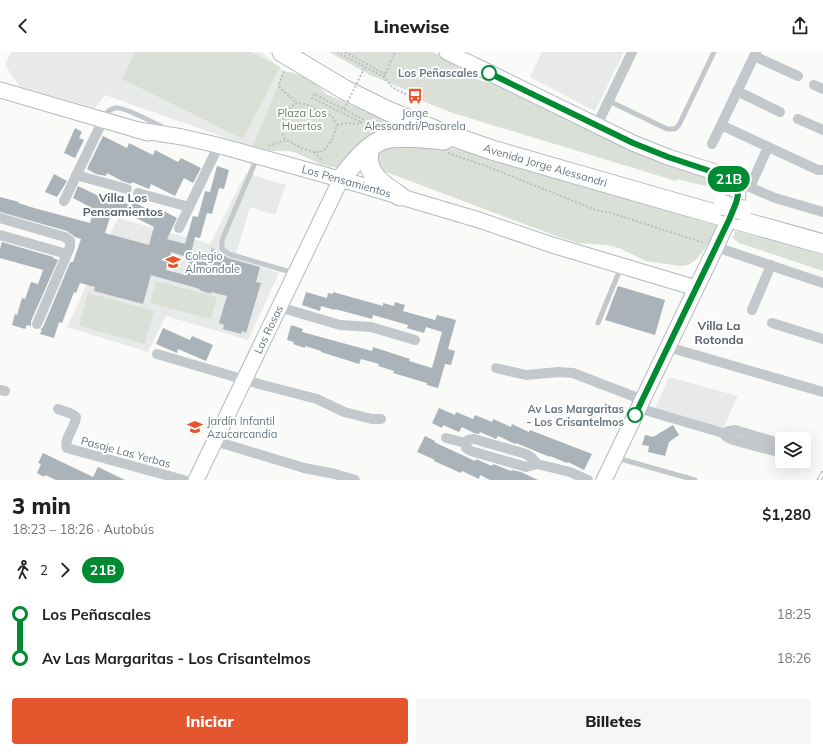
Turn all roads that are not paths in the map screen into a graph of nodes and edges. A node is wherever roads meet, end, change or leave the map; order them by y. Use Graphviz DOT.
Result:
graph roads {
  1 [pos="282,52"];
  2 [pos="302,52"];
  3 [pos="447,52"];
  4 [pos="632,52"];
  5 [pos="714,52"];
  6 [pos="755,54"];
  7 [pos="798,76"];
  8 [pos="4,89"];
  9 [pos="737,91"];
  10 [pos="609,101"];
  11 [pos="780,112"];
  12 [pos="798,119"];
  13 [pos="103,120"];
  14 [pos="597,125"];
  15 [pos="721,125"];
  16 [pos="138,130"];
  17 [pos="823,130"];
  18 [pos="182,137"];
  19 [pos="464,141"];
  20 [pos="712,144"];
  21 [pos="768,147"];
  22 [pos="370,148"];
  23 [pos="215,153"];
  24 [pos="256,160"];
  25 [pos="823,170"];
  26 [pos="76,175"];
  27 [pos="339,182"];
  28 [pos="735,185"];
  29 [pos="750,187"];
  30 [pos="127,189"];
  31 [pos="138,193"];
  32 [pos="400,196"];
  33 [pos="64,201"];
  34 [pos="189,207"];
  35 [pos="721,210"];
  36 [pos="823,212"];
  37 [pos="740,215"];
  38 [pos="0,218"];
  39 [pos="180,228"];
  40 [pos="823,234"];
  41 [pos="0,235"];
  42 [pos="823,244"];
  43 [pos="552,245"];
  44 [pos="716,247"];
  45 [pos="67,254"];
  46 [pos="771,265"];
  47 [pos="621,266"];
  48 [pos="295,274"];
  49 [pos="823,282"];
  50 [pos="696,288"];
  51 [pos="279,307"];
  52 [pos="752,310"];
  53 [pos="598,323"];
  54 [pos="772,323"];
  55 [pos="37,324"];
  56 [pos="823,339"];
  57 [pos="415,340"];
  58 [pos="668,347"];
  59 [pos="157,354"];
  60 [pos="496,368"];
  61 [pos="244,379"];
  62 [pos="823,391"];
  63 [pos="640,404"];
  64 [pos="58,409"];
  65 [pos="381,419"];
  66 [pos="724,433"];
  67 [pos="446,438"];
  68 [pos="215,441"];
  69 [pos="775,442"];
  70 [pos="775,451"];
  71 [pos="615,458"];
  72 [pos="184,480"];
  73 [pos="196,480"];
  74 [pos="355,480"];
  75 [pos="588,480"];
  76 [pos="604,480"];
  77 [pos="695,480"];
  1 -- 19 [label="highway, Avenida Jorge Alessandri"];
  2 -- 35 [label="highway, Avenida Jorge Alessandri"];
  3 -- 14 [label="main road"];
  4 -- 10 [label="street"];
  5 -- 10 [label="lane"];
  6 -- 7 [label="street"];
  6 -- 9 [label="street"];
  8 -- 13 [label="main road, Los Pensamientos"];
  9 -- 11 [label="street"];
  9 -- 15 [label="street"];
  10 -- 14 [label="street"];
  12 -- 17 [label="street"];
  13 -- 16 [label="main road, Los Pensamientos"];
  13 -- 18 [label="lane"];
  13 -- 26 [label="street"];
  14 -- 28 [label="main road"];
  15 -- 20 [label="street"];
  15 -- 21 [label="street"];
  16 -- 18 [label="main road, Los Pensamientos"];
  16 -- 23 [label="main road, Los Pensamientos"];
  18 -- 24 [label="main road, Los Pensamientos"];
  19 -- 22 [label="highway"];
  19 -- 35 [label="highway, Avenida Jorge Alessandri"];
  21 -- 25 [label="street"];
  21 -- 29 [label="street"];
  22 -- 27 [label="highway"];
  22 -- 32 [label="highway"];
  23 -- 24 [label="main road, Los Pensamientos"];
  23 -- 34 [label="street"];
  24 -- 27 [label="main road, Los Pensamientos"];
  24 -- 48 [label="lane"];
  26 -- 30 [label="street"];
  26 -- 33 [label="street"];
  27 -- 32 [label="main road, Los Pensamientos"];
  27 -- 43 [label="main road, Los Pensamientos"];
  27 -- 48 [label="main road, Las Rosas"];
  28 -- 29 [label="street"];
  28 -- 44 [label="main road"];
  29 -- 36 [label="street"];
  31 -- 34 [label="street"];
  32 -- 43 [label="main road, Los Pensamientos"];
  34 -- 39 [label="street"];
  35 -- 37 [label="highway, Avenida Jorge Alessandri"];
  37 -- 40 [label="highway, Avenida Jorge Alessandri"];
  37 -- 42 [label="highway, Avenida Jorge Alessandri"];
  38 -- 45 [label="street"];
  41 -- 45 [label="street"];
  43 -- 47 [label="main road, Los Pensamientos"];
  44 -- 46 [label="street"];
  44 -- 50 [label="main road"];
  45 -- 55 [label="street"];
  46 -- 49 [label="street"];
  46 -- 52 [label="street"];
  47 -- 50 [label="main road, Los Pensamientos"];
  47 -- 53 [label="lane"];
  48 -- 51 [label="main road, Las Rosas"];
  50 -- 58 [label="main road"];
  51 -- 57 [label="street"];
  51 -- 61 [label="main road, Las Rosas"];
  54 -- 56 [label="street"];
  58 -- 62 [label="street"];
  58 -- 63 [label="main road"];
  59 -- 61 [label="street"];
  60 -- 63 [label="street"];
  61 -- 65 [label="street"];
  61 -- 68 [label="main road, Las Rosas"];
  63 -- 66 [label="street"];
  63 -- 71 [label="main road"];
  64 -- 72 [label="street, Pasaje Las Yerbas"];
  66 -- 69 [label="street"];
  66 -- 70 [label="street"];
  67 -- 75 [label="street"];
  68 -- 73 [label="main road, Las Rosas"];
  68 -- 74 [label="street"];
  71 -- 76 [label="main road"];
  71 -- 77 [label="lane"];
}
